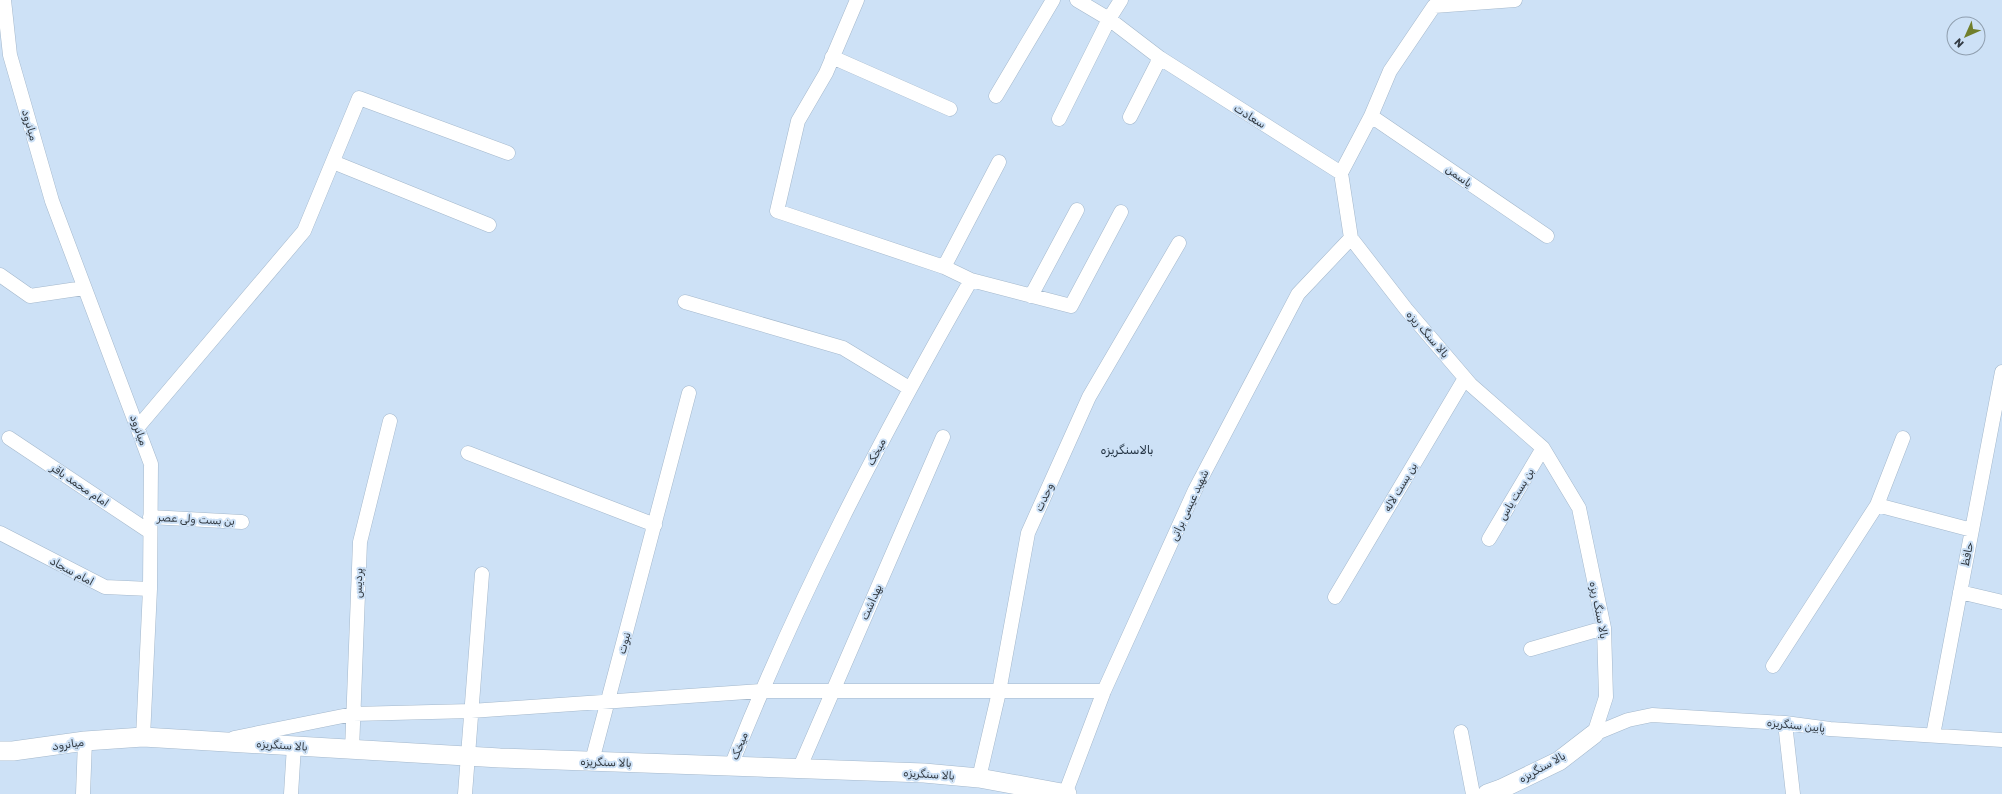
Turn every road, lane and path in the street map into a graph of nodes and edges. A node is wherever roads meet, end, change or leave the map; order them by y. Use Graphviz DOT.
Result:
graph roads {
  1 [pos="4,0"];
  2 [pos="857,0"];
  3 [pos="1053,0"];
  4 [pos="1077,0"];
  5 [pos="1121,0"];
  6 [pos="1515,0"];
  7 [pos="1431,3"];
  8 [pos="1109,19"];
  9 [pos="832,57"];
  10 [pos="1160,58"];
  11 [pos="7,67"];
  12 [pos="996,96"];
  13 [pos="950,109"];
  14 [pos="1371,116"];
  15 [pos="1130,117"];
  16 [pos="1060,119"];
  17 [pos="508,153"];
  18 [pos="333,162"];
  19 [pos="999,162"];
  20 [pos="1341,173"];
  21 [pos="1077,210"];
  22 [pos="1121,212"];
  23 [pos="489,225"];
  24 [pos="1547,236"];
  25 [pos="1351,238"];
  26 [pos="1179,243"];
  27 [pos="944,267"];
  28 [pos="0,275"];
  29 [pos="971,280"];
  30 [pos="84,288"];
  31 [pos="1031,296"];
  32 [pos="685,302"];
  33 [pos="2002,372"];
  34 [pos="1465,378"];
  35 [pos="909,388"];
  36 [pos="689,393"];
  37 [pos="390,421"];
  38 [pos="138,428"];
  39 [pos="943,437"];
  40 [pos="9,438"];
  41 [pos="1903,438"];
  42 [pos="1543,448"];
  43 [pos="468,452"];
  44 [pos="1877,505"];
  45 [pos="150,517"];
  46 [pos="242,522"];
  47 [pos="655,525"];
  48 [pos="1972,530"];
  49 [pos="150,532"];
  50 [pos="0,533"];
  51 [pos="1489,539"];
  52 [pos="482,574"];
  53 [pos="150,589"];
  54 [pos="1960,592"];
  55 [pos="1335,597"];
  56 [pos="2002,602"];
  57 [pos="1604,628"];
  58 [pos="1531,649"];
  59 [pos="1773,666"];
  60 [pos="761,691"];
  61 [pos="833,691"];
  62 [pos="1104,691"];
  63 [pos="999,692"];
  64 [pos="608,703"];
  65 [pos="471,711"];
  66 [pos="353,714"];
  67 [pos="1785,723"];
  68 [pos="1461,732"];
  69 [pos="1594,734"];
  70 [pos="1932,736"];
  71 [pos="143,737"];
  72 [pos="2002,740"];
  73 [pos="85,741"];
  74 [pos="218,741"];
  75 [pos="294,746"];
  76 [pos="352,750"];
  77 [pos="0,752"];
  78 [pos="468,756"];
  79 [pos="592,761"];
  80 [pos="731,766"];
  81 [pos="800,767"];
  82 [pos="979,778"];
  83 [pos="83,794"];
  84 [pos="291,794"];
  85 [pos="465,794"];
  86 [pos="1066,794"];
  87 [pos="1473,794"];
  88 [pos="1487,794"];
  89 [pos="1793,794"];
  1 -- 11 [label="street, میانرود"];
  2 -- 9 [label="street"];
  3 -- 12 [label="street"];
  4 -- 8 [label="street, سعادت"];
  5 -- 8 [label="street"];
  6 -- 7 [label="street"];
  7 -- 14 [label="street"];
  8 -- 10 [label="street, سعادت"];
  8 -- 16 [label="street"];
  9 -- 13 [label="street"];
  9 -- 27 [label="street"];
  10 -- 15 [label="street"];
  10 -- 20 [label="street, سعادت"];
  11 -- 30 [label="street, میانرود"];
  14 -- 20 [label="street"];
  14 -- 24 [label="street, یاسمن"];
  17 -- 18 [label="street"];
  18 -- 23 [label="street"];
  18 -- 38 [label="street"];
  19 -- 27 [label="street"];
  20 -- 25 [label="street, بالا سنگ ریزه"];
  21 -- 31 [label="street"];
  22 -- 31 [label="street"];
  25 -- 34 [label="street, بالا سنگ ریزه"];
  25 -- 62 [label="street, شهید عیسی براتی"];
  26 -- 63 [label="street, وحدت"];
  27 -- 29 [label="street"];
  28 -- 30 [label="street"];
  29 -- 31 [label="street"];
  29 -- 35 [label="street, میخک"];
  30 -- 38 [label="street, میانرود"];
  32 -- 35 [label="street"];
  33 -- 48 [label="street, حافظ"];
  34 -- 42 [label="street, بالا سنگ ریزه"];
  34 -- 55 [label="street, بن بست لاله"];
  35 -- 60 [label="street, میخک"];
  36 -- 47 [label="street, نبوت"];
  37 -- 66 [label="street, پردیس"];
  38 -- 45 [label="street, میانرود"];
  39 -- 61 [label="street, بهداشت"];
  40 -- 49 [label="street, امام محمد باقر"];
  41 -- 44 [label="street"];
  42 -- 51 [label="street, بن بست یاس"];
  42 -- 57 [label="street, بالا سنگ ریزه"];
  43 -- 47 [label="street"];
  44 -- 48 [label="street"];
  44 -- 59 [label="street"];
  45 -- 46 [label="street, بن بست ولی عصر"];
  45 -- 49 [label="street, میانرود"];
  47 -- 64 [label="street, نبوت"];
  48 -- 54 [label="street, حافظ"];
  49 -- 53 [label="street, میانرود"];
  50 -- 53 [label="street, امام سجاد"];
  52 -- 65 [label="street"];
  53 -- 71 [label="street, میانرود"];
  54 -- 56 [label="street"];
  54 -- 70 [label="street, حافظ"];
  57 -- 58 [label="street"];
  57 -- 69 [label="street, بالا سنگ ریزه"];
  60 -- 61 [label="street"];
  60 -- 64 [label="street"];
  60 -- 80 [label="street, میخک"];
  61 -- 63 [label="street"];
  61 -- 81 [label="street, بهداشت"];
  62 -- 63 [label="street"];
  62 -- 86 [label="street, شهید عیسی براتی"];
  63 -- 82 [label="street, وحدت"];
  64 -- 65 [label="street"];
  64 -- 79 [label="street, نبوت"];
  65 -- 66 [label="street"];
  65 -- 78 [label="street"];
  66 -- 74 [label="street"];
  66 -- 76 [label="street, پردیس"];
  67 -- 69 [label="street, پایین سنگریزه"];
  67 -- 70 [label="street, پایین سنگریزه"];
  67 -- 89 [label="street"];
  68 -- 87 [label="street"];
  69 -- 88 [label="street, بالا سنگریزه"];
  70 -- 72 [label="street, پایین سنگریزه"];
  71 -- 73 [label="street, میانرود"];
  71 -- 74 [label="street, بالا سنگریزه"];
  73 -- 77 [label="street, میانرود"];
  73 -- 83 [label="street"];
  74 -- 75 [label="street, بالا سنگریزه"];
  75 -- 76 [label="street, بالا سنگریزه"];
  75 -- 84 [label="street"];
  76 -- 78 [label="street, بالا سنگریزه"];
  78 -- 79 [label="street, بالا سنگریزه"];
  78 -- 85 [label="street"];
  79 -- 80 [label="street, بالا سنگریزه"];
  80 -- 81 [label="street, بالا سنگریزه"];
  81 -- 82 [label="street, بالا سنگریزه"];
  82 -- 86 [label="street, بالا سنگریزه"];
}
